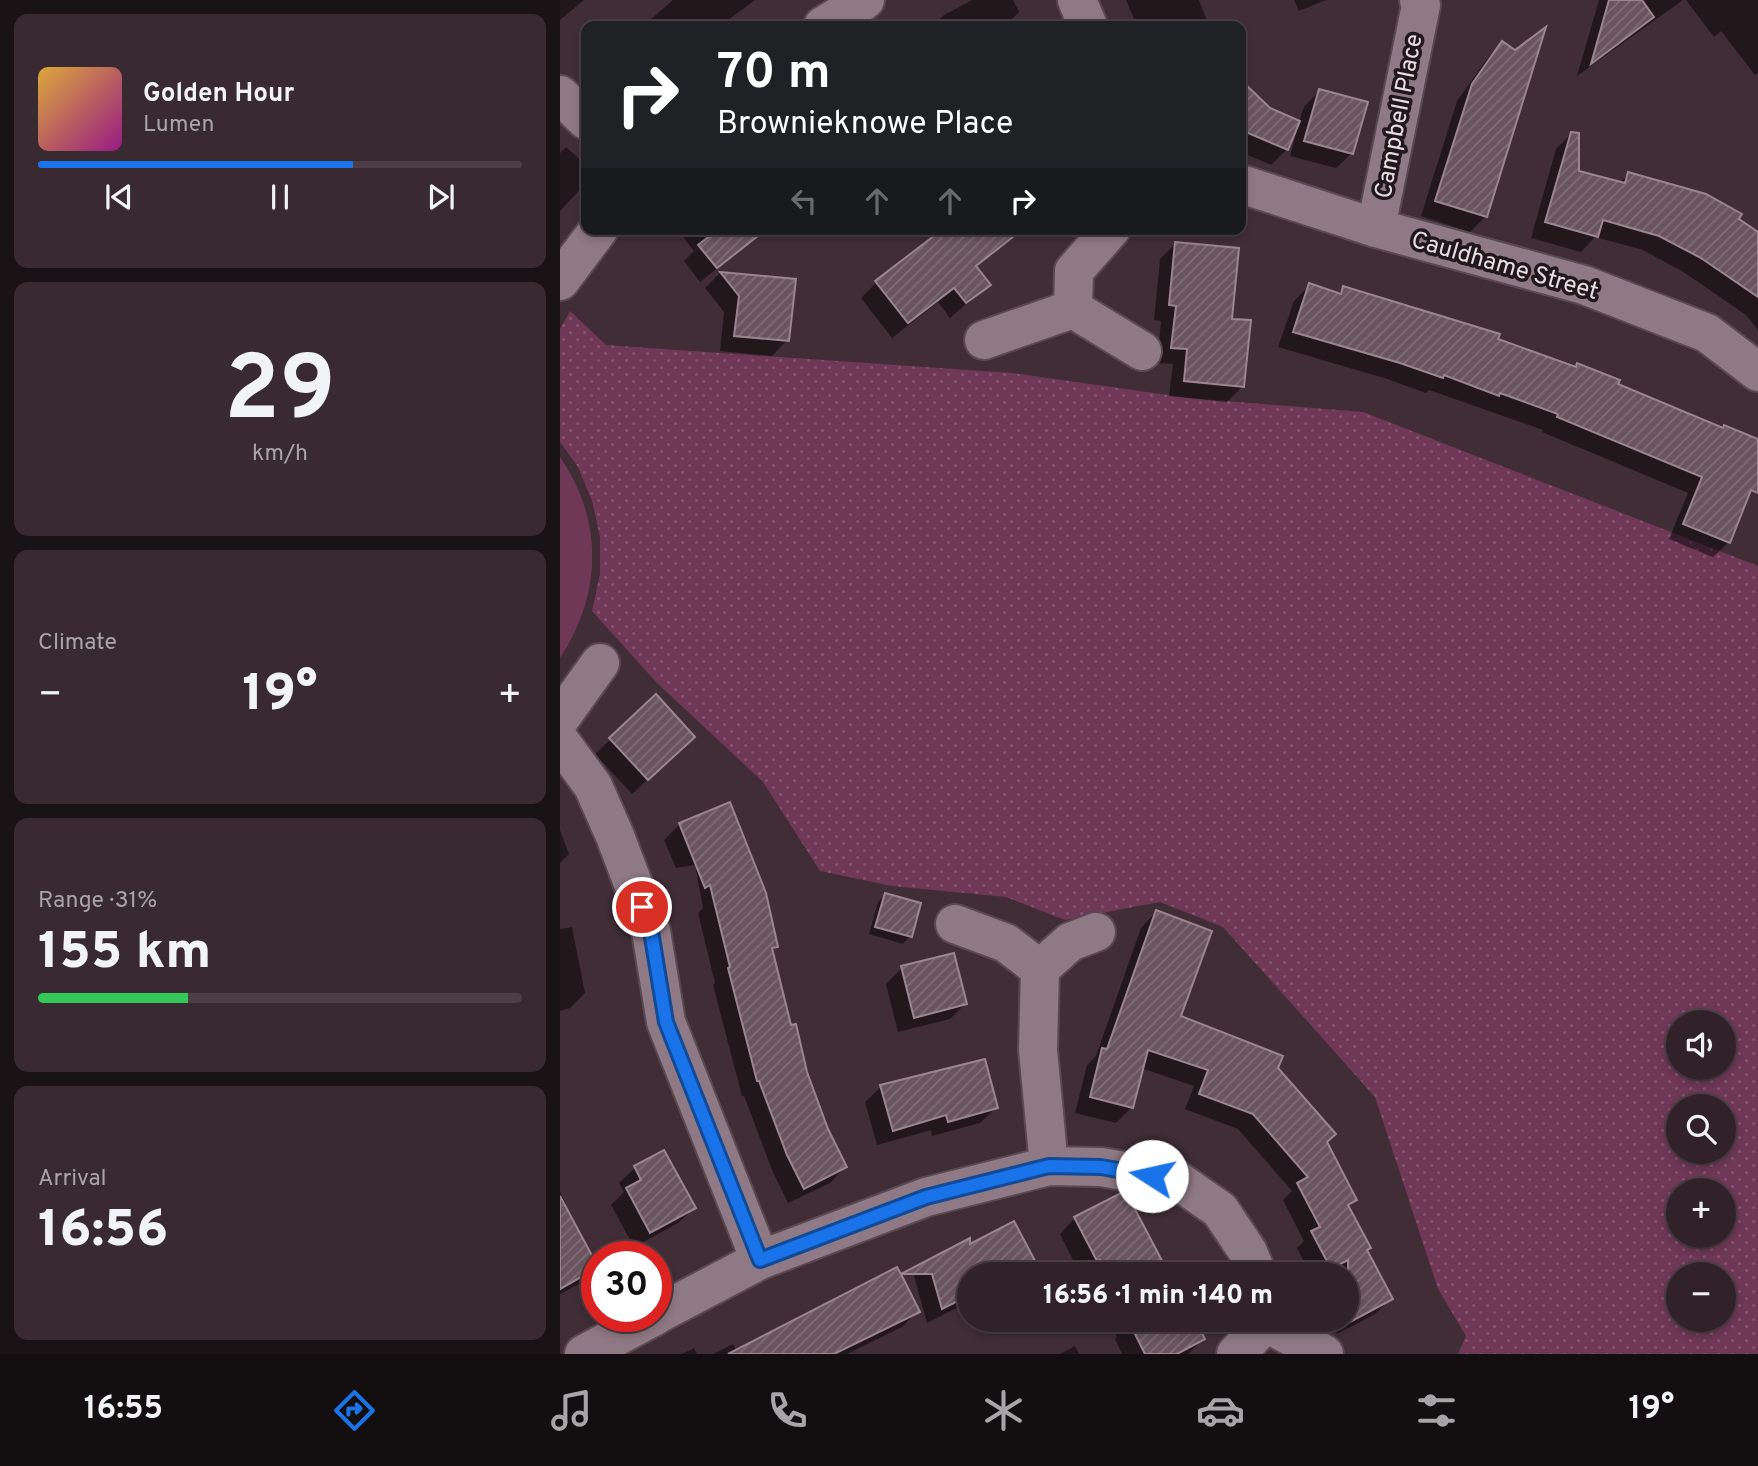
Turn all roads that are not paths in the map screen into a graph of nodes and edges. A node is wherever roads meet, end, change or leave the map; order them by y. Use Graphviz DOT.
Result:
graph roads {
  1 [pos="865,0"];
  2 [pos="1077,0"];
  3 [pos="1424,2"];
  4 [pos="831,21"];
  5 [pos="1086,21"];
  6 [pos="560,95"];
  7 [pos="581,115"];
  8 [pos="1246,186"];
  9 [pos="1376,228"];
  10 [pos="594,235"];
  11 [pos="1106,235"];
  12 [pos="560,281"];
  13 [pos="1073,309"];
  14 [pos="984,340"];
  15 [pos="1142,351"];
  16 [pos="1758,372"];
  17 [pos="600,663"];
  18 [pos="560,719"];
  19 [pos="560,741"];
  20 [pos="956,924"];
  21 [pos="1096,932"];
  22 [pos="1040,970"];
  23 [pos="1049,1166"];
  24 [pos="760,1260"];
  25 [pos="1253,1262"];
  26 [pos="672,1307"];
  27 [pos="626,1332"];
  28 [pos="1256,1332"];
  29 [pos="1285,1332"];
  30 [pos="584,1354"];
  31 [pos="1236,1354"];
  32 [pos="1324,1354"];
  1 -- 4 [label="street"];
  2 -- 5 [label="street"];
  3 -- 9 [label="street, Campbell Place"];
  6 -- 7 [label="street"];
  8 -- 9 [label="street, Cauldhame Street"];
  9 -- 16 [label="street, Cauldhame Street"];
  10 -- 12 [label="street"];
  11 -- 13 [label="street"];
  13 -- 14 [label="street"];
  13 -- 15 [label="street"];
  17 -- 18 [label="street"];
  19 -- 24 [label="street"];
  20 -- 22 [label="street"];
  21 -- 22 [label="street"];
  22 -- 23 [label="street"];
  23 -- 24 [label="street"];
  23 -- 25 [label="street"];
  24 -- 26 [label="street"];
  27 -- 30 [label="street"];
  28 -- 31 [label="street"];
  29 -- 32 [label="street"];
}
